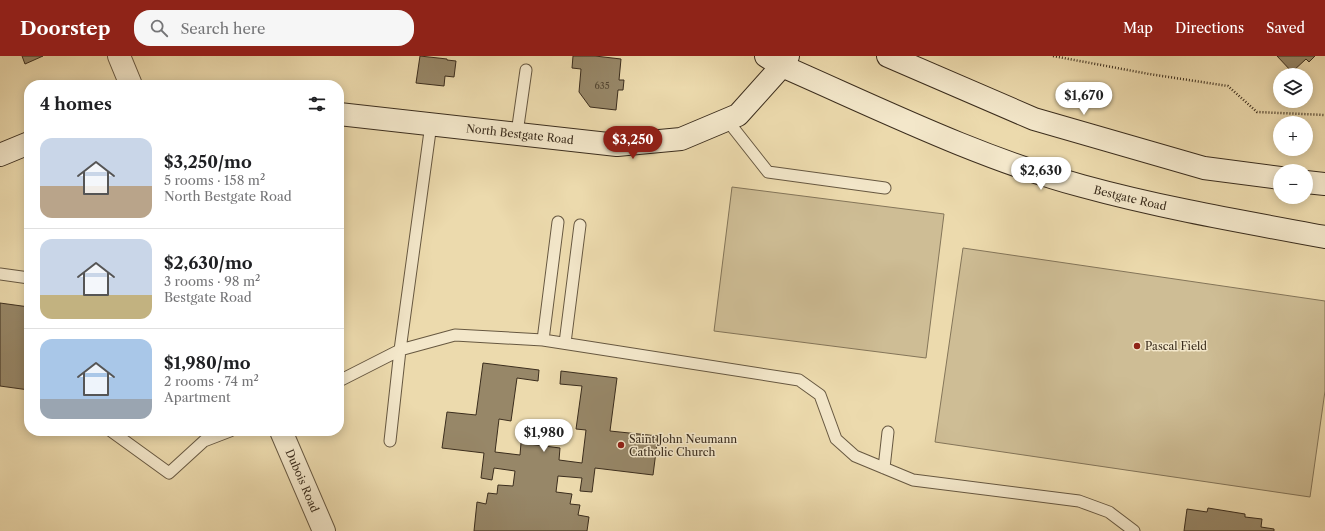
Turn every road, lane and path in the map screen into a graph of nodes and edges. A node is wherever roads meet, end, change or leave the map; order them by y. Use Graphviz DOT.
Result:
graph roads {
  1 [pos="119,56"];
  2 [pos="888,56"];
  3 [pos="1053,56"];
  4 [pos="779,59"];
  5 [pos="526,70"];
  6 [pos="129,80"];
  7 [pos="344,115"];
  8 [pos="1325,115"];
  9 [pos="727,120"];
  10 [pos="431,124"];
  11 [pos="517,133"];
  12 [pos="24,145"];
  13 [pos="0,155"];
  14 [pos="1273,177"];
  15 [pos="1313,183"];
  16 [pos="1325,184"];
  17 [pos="885,188"];
  18 [pos="558,222"];
  19 [pos="580,224"];
  20 [pos="1325,237"];
  21 [pos="0,274"];
  22 [pos="24,277"];
  23 [pos="543,340"];
  24 [pos="565,343"];
  25 [pos="400,350"];
  26 [pos="344,378"];
  27 [pos="888,432"];
  28 [pos="118,436"];
  29 [pos="217,436"];
  30 [pos="283,436"];
  31 [pos="390,441"];
  32 [pos="884,468"];
  33 [pos="324,531"];
  34 [pos="1134,531"];
  1 -- 6 [label="main road"];
  2 -- 14 [label="main road"];
  3 -- 8 [label="path"];
  4 -- 9 [label="main road, North Bestgate Road"];
  4 -- 20 [label="main road, Bestgate Road"];
  5 -- 11 [label="lane"];
  7 -- 10 [label="main road, North Bestgate Road"];
  9 -- 11 [label="main road, North Bestgate Road"];
  9 -- 17 [label="lane"];
  10 -- 11 [label="main road, North Bestgate Road"];
  10 -- 25 [label="lane"];
  12 -- 13 [label="main road"];
  15 -- 16 [label="main road"];
  18 -- 23 [label="lane"];
  19 -- 24 [label="lane"];
  21 -- 22 [label="lane"];
  23 -- 24 [label="lane"];
  23 -- 25 [label="lane"];
  24 -- 32 [label="lane"];
  25 -- 26 [label="lane"];
  25 -- 31 [label="lane"];
  27 -- 32 [label="lane"];
  28 -- 29 [label="lane"];
  30 -- 33 [label="main road, Dubois Road"];
  32 -- 34 [label="lane"];
}
